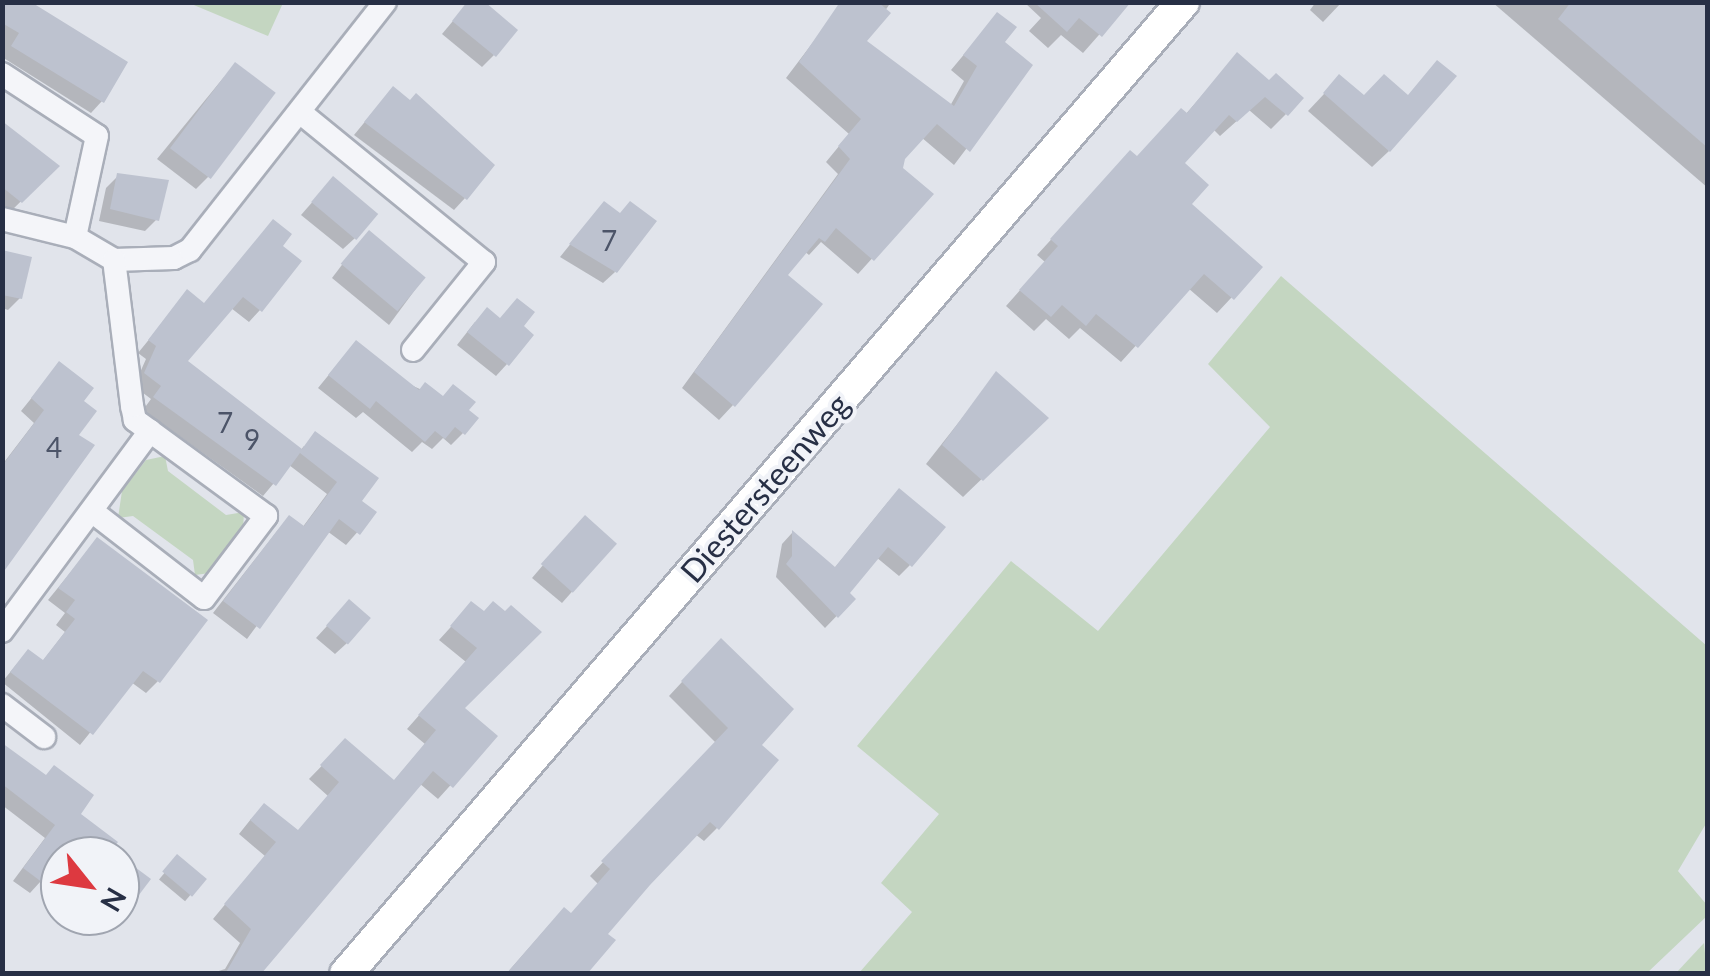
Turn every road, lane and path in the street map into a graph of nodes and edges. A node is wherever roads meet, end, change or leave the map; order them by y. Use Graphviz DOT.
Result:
graph roads {
  1 [pos="385,2"];
  2 [pos="1184,2"];
  3 [pos="2,74"];
  4 [pos="301,114"];
  5 [pos="2,219"];
  6 [pos="75,237"];
  7 [pos="114,260"];
  8 [pos="413,350"];
  9 [pos="150,431"];
  10 [pos="92,512"];
  11 [pos="2,632"];
  12 [pos="2,705"];
  13 [pos="44,736"];
  14 [pos="346,974"];
  1 -- 4 [label="street"];
  2 -- 14 [label="main road, Diestersteenweg"];
  3 -- 6 [label="street"];
  4 -- 7 [label="street"];
  4 -- 8 [label="street"];
  5 -- 6 [label="street"];
  6 -- 7 [label="street"];
  7 -- 9 [label="street"];
  9 -- 10 [label="street"];
  9 -- 10 [label="street"];
  10 -- 11 [label="street"];
  12 -- 13 [label="street"];
}
